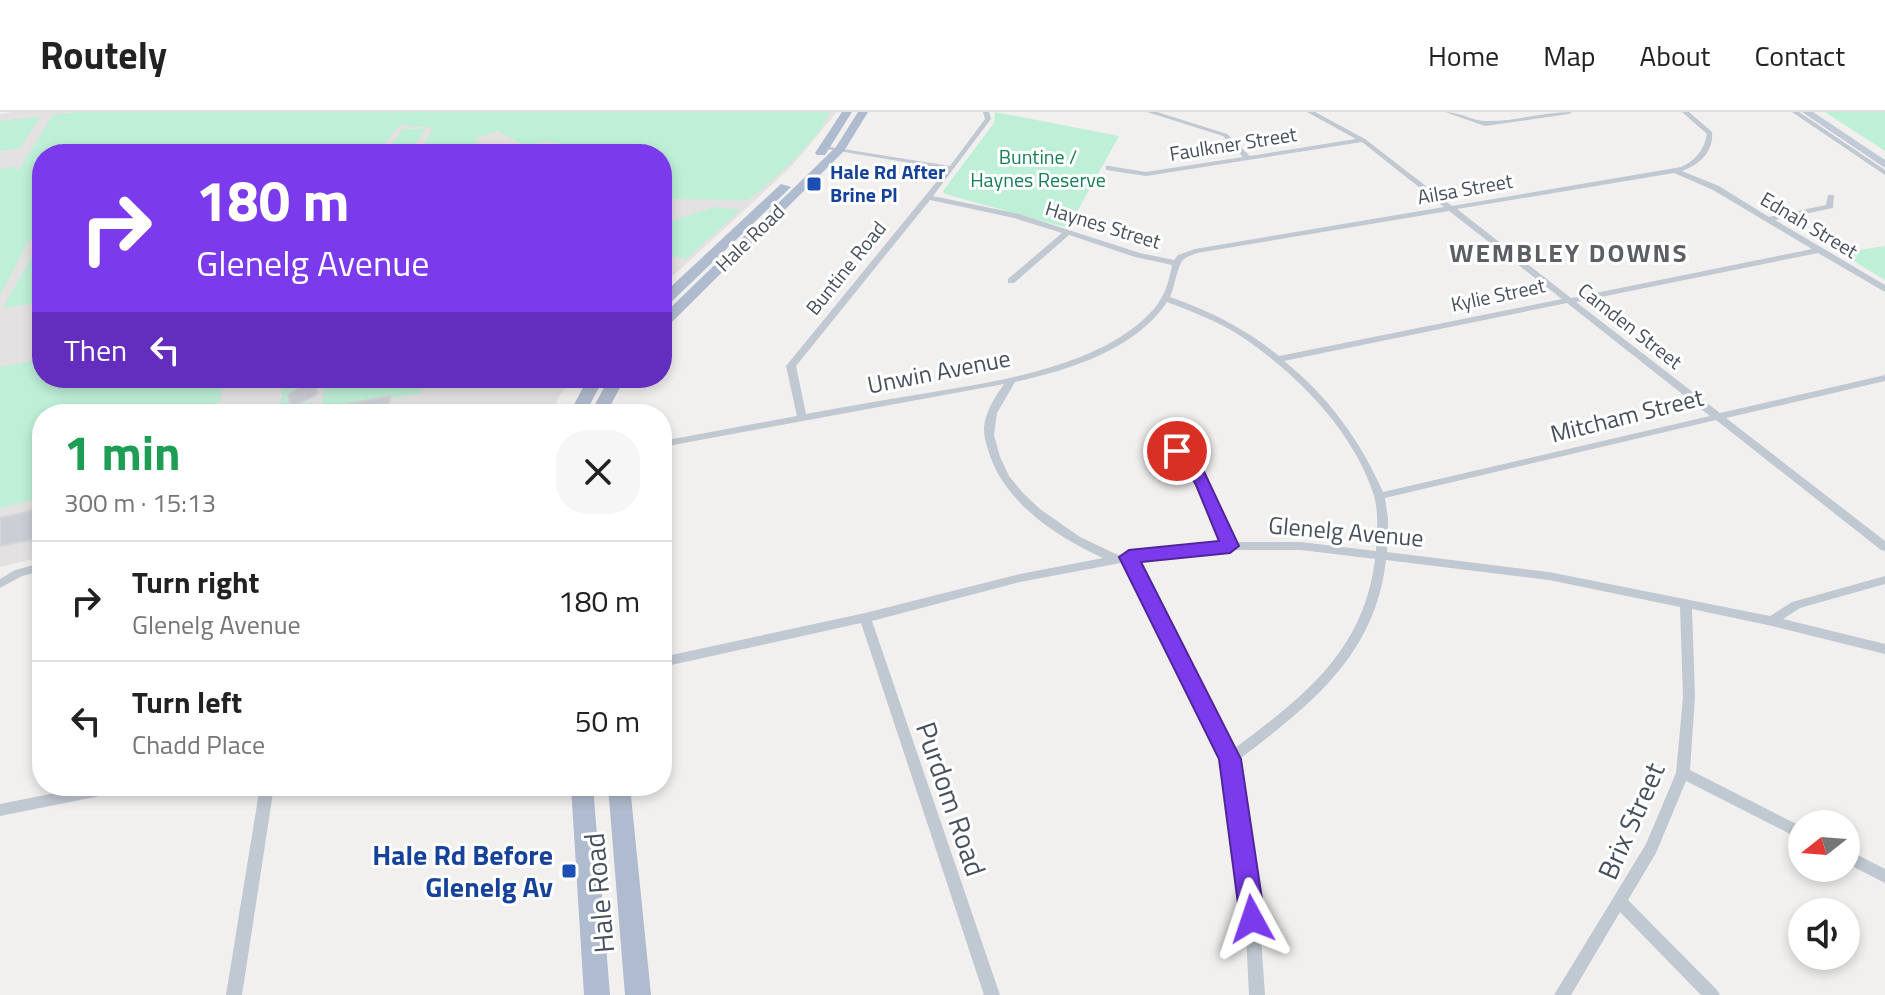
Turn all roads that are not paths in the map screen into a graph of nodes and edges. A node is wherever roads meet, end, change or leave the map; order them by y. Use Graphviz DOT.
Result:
graph roads {
  1 [pos="847,112"];
  2 [pos="863,112"];
  3 [pos="986,112"];
  4 [pos="1150,112"];
  5 [pos="1310,112"];
  6 [pos="1448,112"];
  7 [pos="1567,112"];
  8 [pos="1685,112"];
  9 [pos="1795,112"];
  10 [pos="1807,112"];
  11 [pos="1815,112"];
  12 [pos="1324,114"];
  13 [pos="1363,140"];
  14 [pos="833,148"];
  15 [pos="1247,157"];
  16 [pos="1885,162"];
  17 [pos="1690,166"];
  18 [pos="952,168"];
  19 [pos="1109,168"];
  20 [pos="1671,171"];
  21 [pos="1885,173"];
  22 [pos="1716,188"];
  23 [pos="927,197"];
  24 [pos="1831,197"];
  25 [pos="1450,209"];
  26 [pos="1769,219"];
  27 [pos="1068,232"];
  28 [pos="1819,250"];
  29 [pos="1176,263"];
  30 [pos="1011,281"];
  31 [pos="1885,289"];
  32 [pos="672,294"];
  33 [pos="1166,299"];
  34 [pos="1566,299"];
  35 [pos="672,314"];
  36 [pos="1279,359"];
  37 [pos="1885,378"];
  38 [pos="1012,379"];
  39 [pos="1715,415"];
  40 [pos="802,418"];
  41 [pos="672,442"];
  42 [pos="1177,451"];
  43 [pos="1379,496"];
  44 [pos="1230,546"];
  45 [pos="1885,547"];
  46 [pos="1379,555"];
  47 [pos="1122,558"];
  48 [pos="32,570"];
  49 [pos="1885,580"];
  50 [pos="0,584"];
  51 [pos="1686,603"];
  52 [pos="865,618"];
  53 [pos="1772,621"];
  54 [pos="1885,649"];
  55 [pos="672,660"];
  56 [pos="1230,759"];
  57 [pos="1683,773"];
  58 [pos="70,796"];
  59 [pos="265,796"];
  60 [pos="583,796"];
  61 [pos="620,796"];
  62 [pos="0,810"];
  63 [pos="1788,827"];
  64 [pos="1860,863"];
  65 [pos="1885,876"];
  66 [pos="1620,902"];
  67 [pos="234,995"];
  68 [pos="597,995"];
  69 [pos="638,995"];
  70 [pos="992,995"];
  71 [pos="1257,995"];
  72 [pos="1562,995"];
  73 [pos="1712,995"];
  1 -- 14 [label="main road, Hale Road"];
  2 -- 14 [label="main road, Hale Road"];
  3 -- 18 [label="street, Buntine Road"];
  4 -- 15 [label="street"];
  5 -- 12 [label="street, Camden Street"];
  6 -- 7 [label="street"];
  8 -- 17 [label="street"];
  9 -- 21 [label="street"];
  10 -- 16 [label="main road"];
  11 -- 16 [label="main road"];
  12 -- 13 [label="street, Camden Street"];
  13 -- 15 [label="street, Faulkner Street"];
  13 -- 25 [label="street, Camden Street"];
  14 -- 18 [label="street"];
  14 -- 32 [label="main road, Hale Road"];
  14 -- 35 [label="main road, Hale Road"];
  15 -- 19 [label="street, Faulkner Street"];
  17 -- 20 [label="street, Ailsa Street"];
  17 -- 22 [label="street, Ednah Street"];
  18 -- 23 [label="street, Buntine Road"];
  20 -- 22 [label="street, Ednah Street"];
  20 -- 25 [label="street, Ailsa Street"];
  22 -- 26 [label="street, Ednah Street"];
  23 -- 27 [label="street, Haynes Street"];
  23 -- 40 [label="street, Buntine Road"];
  24 -- 26 [label="street"];
  25 -- 29 [label="street, Ailsa Street"];
  25 -- 34 [label="street, Camden Street"];
  26 -- 28 [label="street, Ednah Street"];
  27 -- 29 [label="street, Haynes Street"];
  27 -- 30 [label="street"];
  28 -- 31 [label="street, Ednah Street"];
  28 -- 34 [label="street, Kylie Street"];
  29 -- 33 [label="street, Unwin Avenue"];
  33 -- 36 [label="street"];
  33 -- 38 [label="street, Unwin Avenue"];
  34 -- 36 [label="street, Kylie Street"];
  34 -- 39 [label="street, Camden Street"];
  36 -- 43 [label="street"];
  37 -- 39 [label="street, Mitcham Street"];
  38 -- 40 [label="street, Unwin Avenue"];
  38 -- 47 [label="street"];
  39 -- 43 [label="street, Mitcham Street"];
  39 -- 45 [label="street, Camden Street"];
  40 -- 41 [label="street, Unwin Avenue"];
  42 -- 44 [label="street"];
  43 -- 46 [label="street"];
  44 -- 46 [label="street, Glenelg Avenue"];
  44 -- 47 [label="street, Glenelg Avenue"];
  46 -- 51 [label="street, Glenelg Avenue"];
  46 -- 56 [label="street"];
  47 -- 52 [label="street, Glenelg Avenue"];
  47 -- 56 [label="street"];
  48 -- 50 [label="street"];
  49 -- 53 [label="street"];
  51 -- 53 [label="street, Glenelg Avenue"];
  51 -- 57 [label="street, Brix Street"];
  52 -- 55 [label="street, Glenelg Avenue"];
  52 -- 70 [label="street, Purdom Road"];
  53 -- 54 [label="street, Glenelg Avenue"];
  56 -- 71 [label="street"];
  57 -- 63 [label="street"];
  57 -- 66 [label="street, Brix Street"];
  58 -- 62 [label="street"];
  59 -- 67 [label="street"];
  60 -- 68 [label="main road, Hale Road"];
  61 -- 69 [label="main road, Hale Road"];
  64 -- 65 [label="street"];
  66 -- 72 [label="street, Brix Street"];
  66 -- 73 [label="street"];
}
